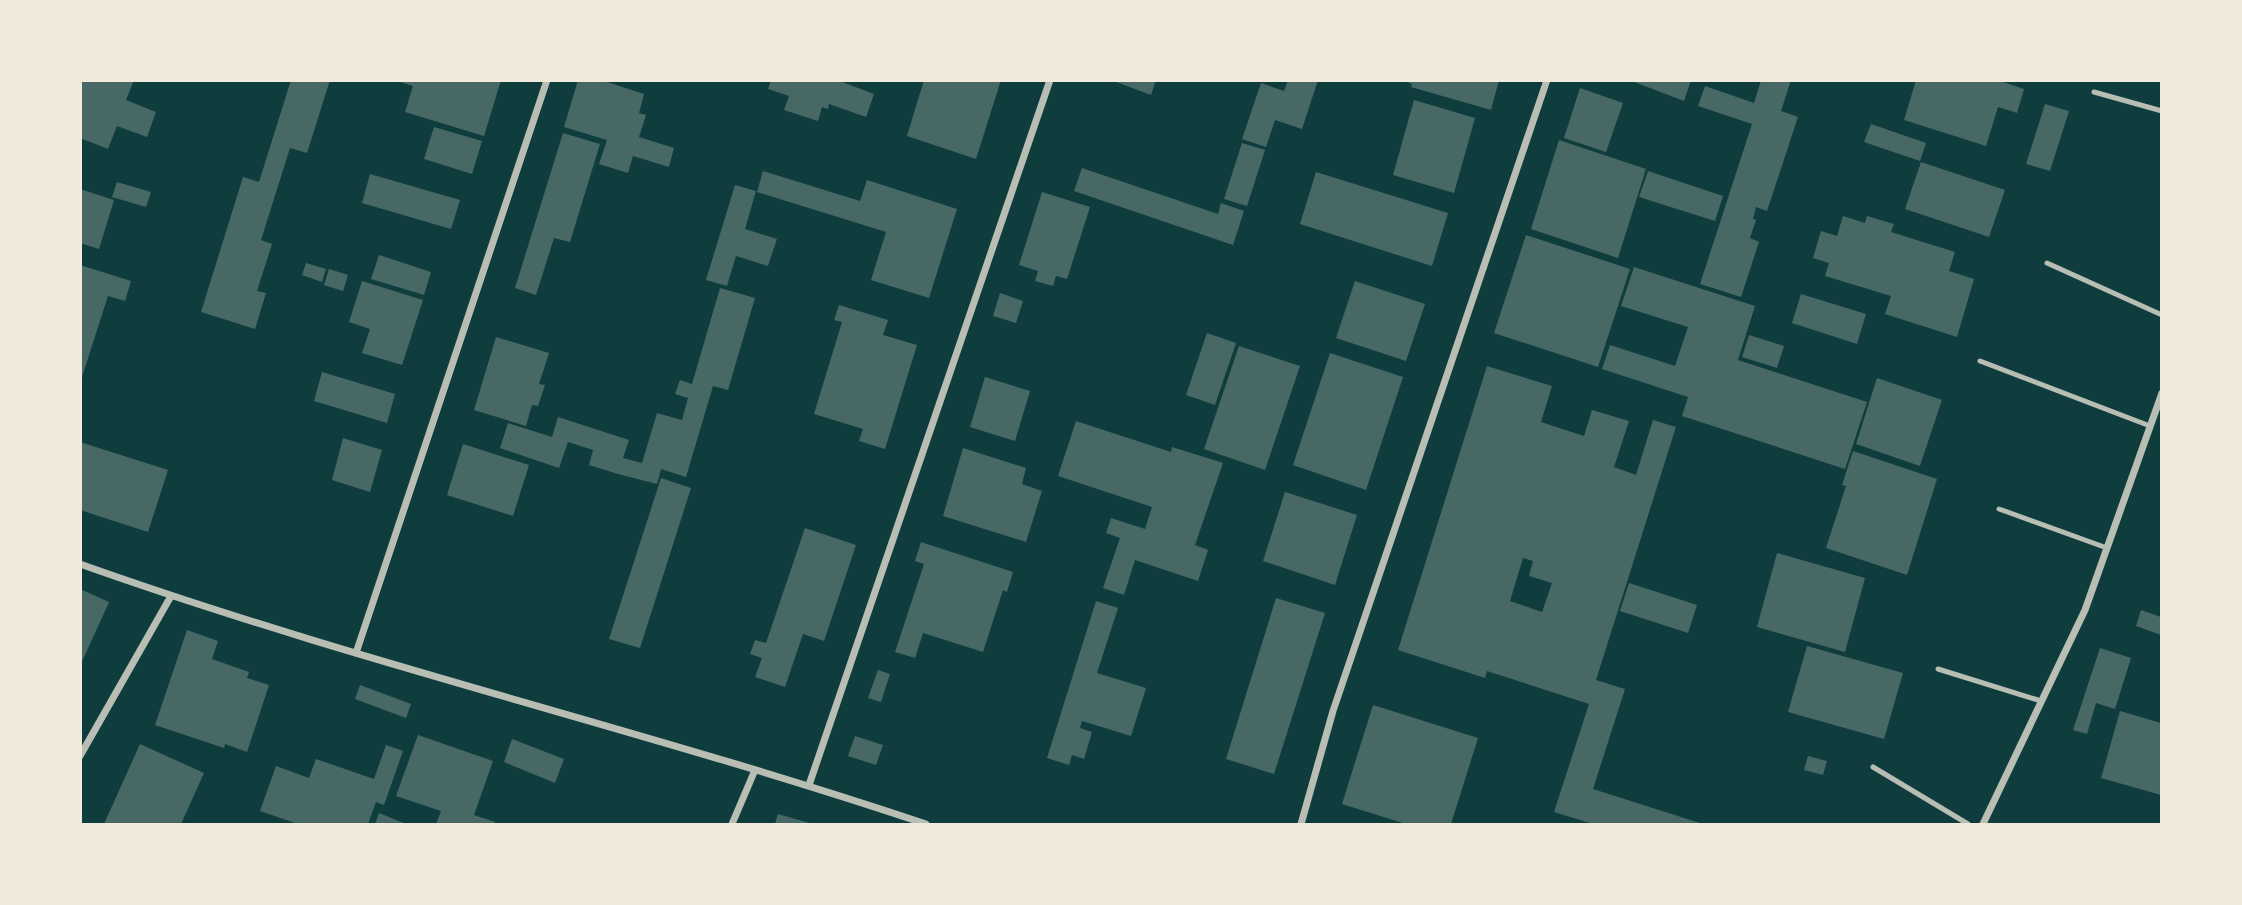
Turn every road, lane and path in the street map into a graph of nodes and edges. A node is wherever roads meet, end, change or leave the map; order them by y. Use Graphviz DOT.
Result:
graph roads {
  1 [pos="547,80"];
  2 [pos="1050,80"];
  3 [pos="1547,80"];
  4 [pos="2094,92"];
  5 [pos="2161,111"];
  6 [pos="2047,263"];
  7 [pos="2161,315"];
  8 [pos="1980,360"];
  9 [pos="2161,393"];
  10 [pos="2150,426"];
  11 [pos="1999,509"];
  12 [pos="2107,548"];
  13 [pos="80,564"];
  14 [pos="171,596"];
  15 [pos="356,653"];
  16 [pos="1938,669"];
  17 [pos="2041,701"];
  18 [pos="80,756"];
  19 [pos="1874,767"];
  20 [pos="755,770"];
  21 [pos="809,785"];
  22 [pos="732,824"];
  23 [pos="926,824"];
  24 [pos="1301,824"];
  25 [pos="1968,824"];
  26 [pos="1983,824"];
  1 -- 15 [label="street"];
  2 -- 21 [label="street"];
  3 -- 24 [label="street"];
  4 -- 5 [label="lane"];
  6 -- 7 [label="lane"];
  8 -- 10 [label="lane"];
  9 -- 10 [label="street"];
  10 -- 12 [label="street"];
  11 -- 12 [label="lane"];
  12 -- 17 [label="street"];
  13 -- 14 [label="street"];
  14 -- 15 [label="street"];
  14 -- 18 [label="street"];
  15 -- 20 [label="street"];
  16 -- 17 [label="lane"];
  17 -- 26 [label="street"];
  19 -- 25 [label="lane"];
  20 -- 21 [label="street"];
  20 -- 22 [label="street"];
  21 -- 23 [label="street"];
}
